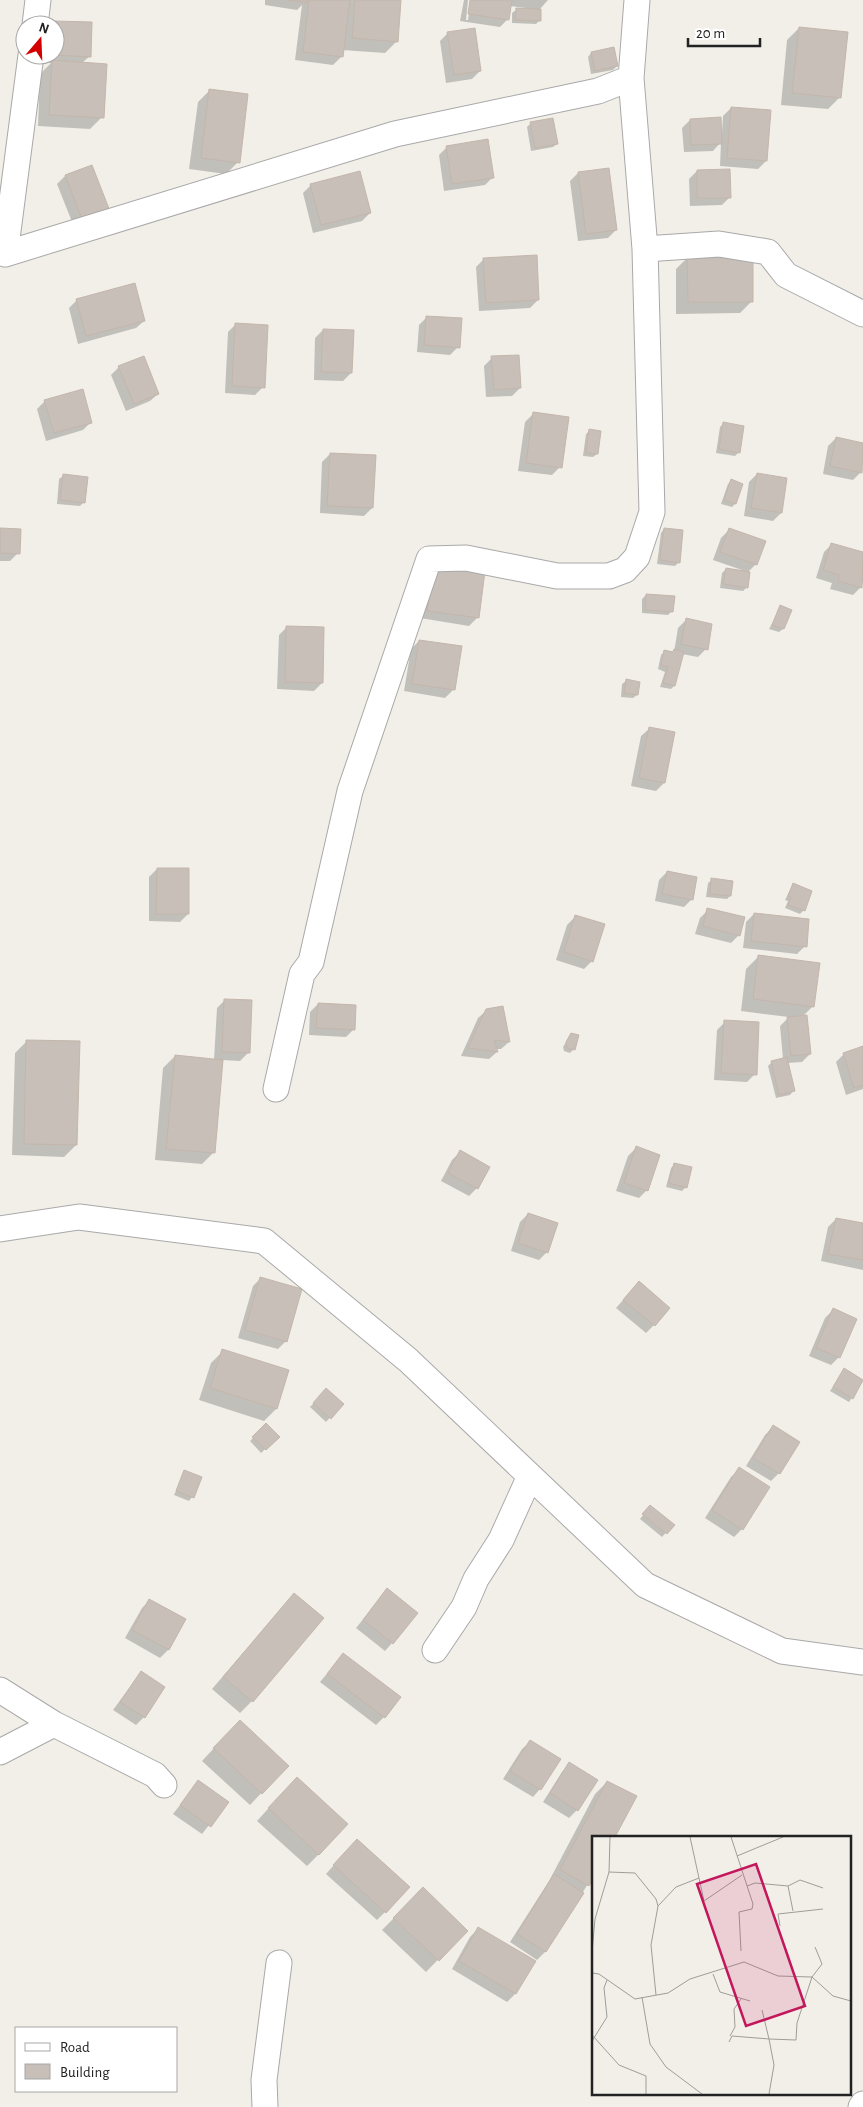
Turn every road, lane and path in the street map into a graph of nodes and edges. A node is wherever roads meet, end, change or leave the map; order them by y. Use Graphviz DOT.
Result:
graph roads {
  1 [pos="38,0"];
  2 [pos="637,0"];
  3 [pos="36,15"];
  4 [pos="30,65"];
  5 [pos="631,78"];
  6 [pos="645,249"];
  7 [pos="863,314"];
  8 [pos="276,1089"];
  9 [pos="0,1229"];
  10 [pos="530,1476"];
  11 [pos="434,1650"];
  12 [pos="863,1662"];
  13 [pos="0,1690"];
  14 [pos="54,1724"];
  15 [pos="0,1752"];
  16 [pos="164,1785"];
  17 [pos="279,1963"];
  18 [pos="265,2107"];
  1 -- 3 [label="street"];
  2 -- 5 [label="street"];
  4 -- 5 [label="street"];
  5 -- 6 [label="street"];
  6 -- 7 [label="street"];
  6 -- 8 [label="street"];
  9 -- 10 [label="street"];
  10 -- 11 [label="street"];
  10 -- 12 [label="street"];
  13 -- 14 [label="street"];
  14 -- 15 [label="street"];
  14 -- 16 [label="street"];
  17 -- 18 [label="street"];
}
